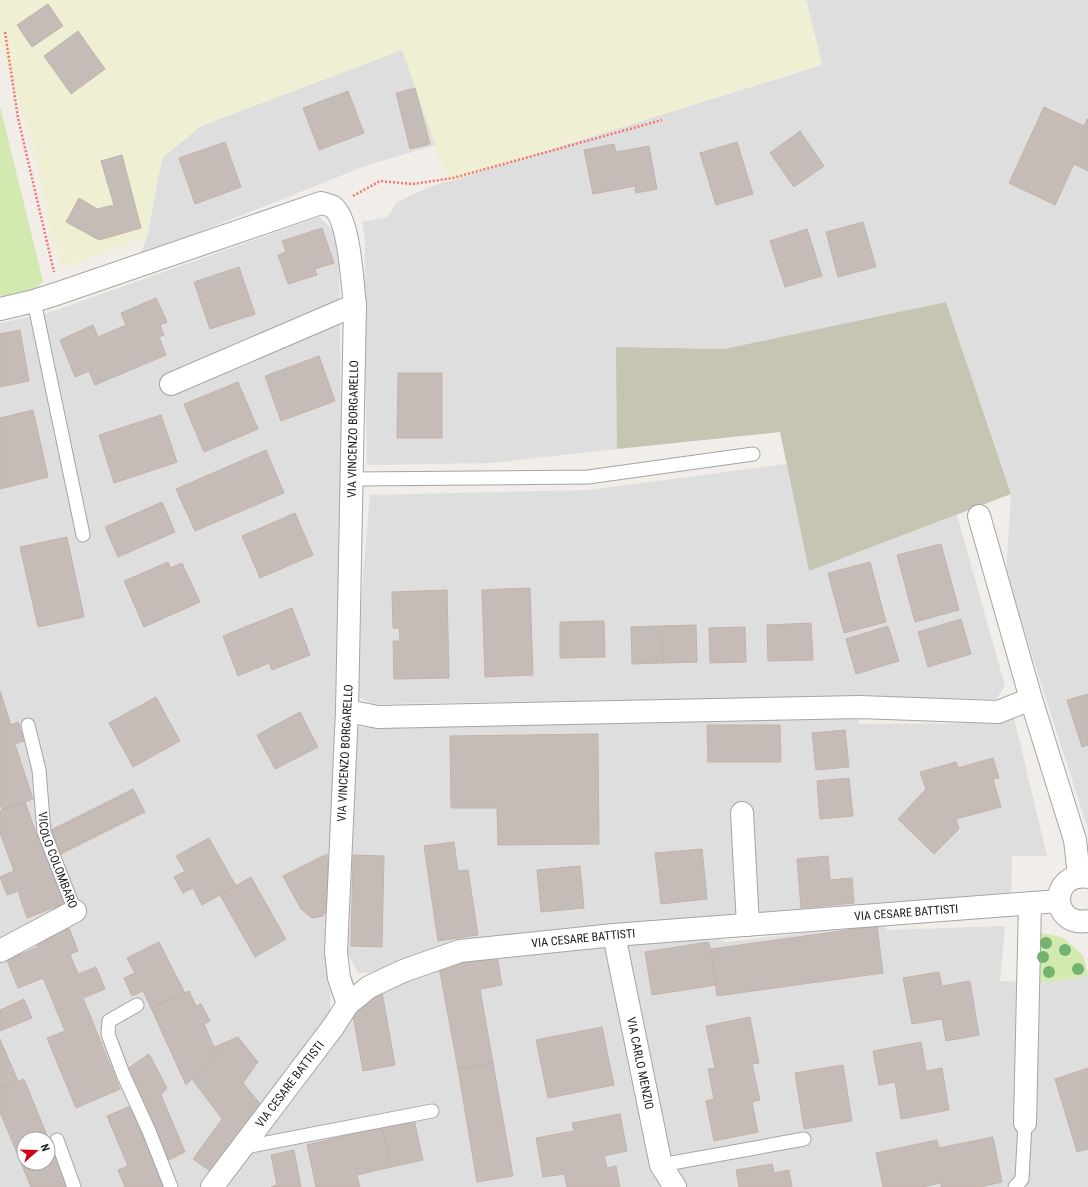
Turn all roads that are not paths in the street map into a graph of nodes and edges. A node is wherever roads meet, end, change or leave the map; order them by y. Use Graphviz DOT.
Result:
graph roads {
  1 [pos="34,301"];
  2 [pos="355,305"];
  3 [pos="0,309"];
  4 [pos="171,384"];
  5 [pos="753,454"];
  6 [pos="352,479"];
  7 [pos="979,516"];
  8 [pos="83,535"];
  9 [pos="1030,699"];
  10 [pos="348,711"];
  11 [pos="28,725"];
  12 [pos="742,813"];
  13 [pos="1084,876"];
  14 [pos="1059,901"];
  15 [pos="1030,903"];
  16 [pos="75,911"];
  17 [pos="1088,922"];
  18 [pos="748,925"];
  19 [pos="614,935"];
  20 [pos="0,951"];
  21 [pos="348,1004"];
  22 [pos="137,1005"];
  23 [pos="432,1111"];
  24 [pos="1025,1123"];
  25 [pos="804,1139"];
  26 [pos="57,1140"];
  27 [pos="241,1148"];
  28 [pos="661,1165"];
  29 [pos="74,1187"];
  30 [pos="171,1187"];
  31 [pos="212,1187"];
  32 [pos="675,1187"];
  33 [pos="1015,1187"];
  1 -- 2 [label="street, VIA VINCENZO BORGARELLO"];
  1 -- 3 [label="street"];
  1 -- 8 [label="lane"];
  2 -- 4 [label="street"];
  2 -- 6 [label="street, VIA VINCENZO BORGARELLO"];
  5 -- 6 [label="lane"];
  6 -- 10 [label="street, VIA VINCENZO BORGARELLO"];
  7 -- 9 [label="street"];
  9 -- 10 [label="street"];
  9 -- 13 [label="street"];
  10 -- 21 [label="street, VIA VINCENZO BORGARELLO"];
  11 -- 16 [label="lane, VICOLO COLOMBARO"];
  12 -- 18 [label="street"];
  13 -- 14 [label="street"];
  14 -- 15 [label="street, VIA CESARE BATTISTI"];
  14 -- 17 [label="street"];
  15 -- 18 [label="street, VIA CESARE BATTISTI"];
  15 -- 24 [label="street"];
  16 -- 20 [label="street, VICOLO COLOMBARO"];
  18 -- 19 [label="street, VIA CESARE BATTISTI"];
  19 -- 21 [label="street, VIA CESARE BATTISTI"];
  19 -- 28 [label="street, VIA CARLO MENZIO"];
  21 -- 27 [label="street, VIA CESARE BATTISTI"];
  22 -- 30 [label="lane"];
  23 -- 27 [label="lane"];
  24 -- 33 [label="lane"];
  25 -- 28 [label="lane"];
  26 -- 29 [label="lane"];
  27 -- 31 [label="street, VIA CESARE BATTISTI"];
  28 -- 32 [label="street, VIA CARLO MENZIO"];
}
